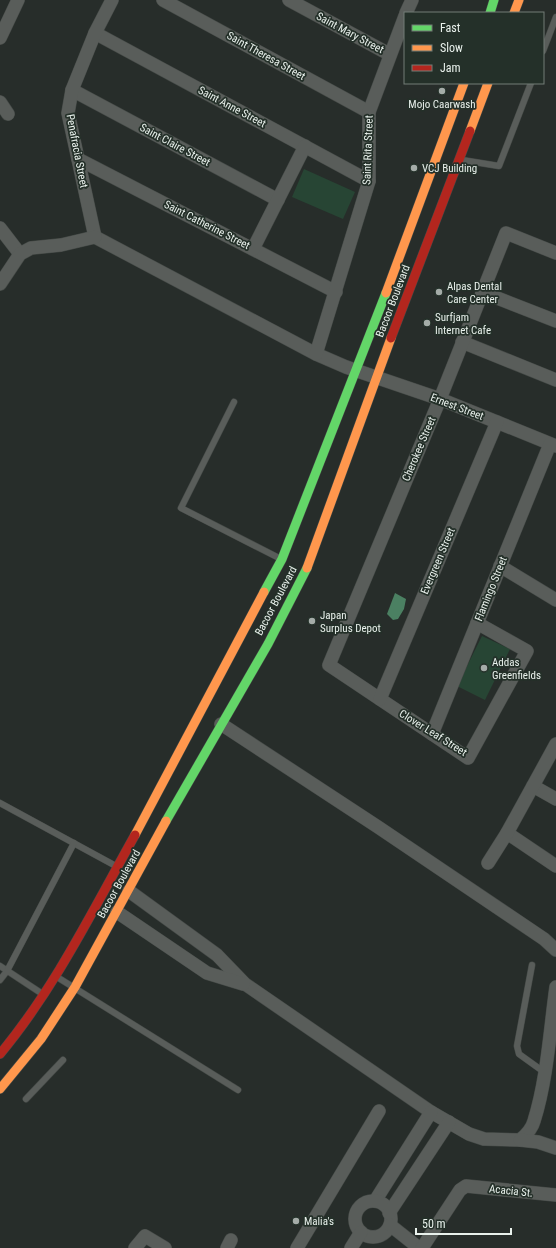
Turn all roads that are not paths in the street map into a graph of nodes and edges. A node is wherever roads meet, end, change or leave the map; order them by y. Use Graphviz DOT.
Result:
graph roads {
  1 [pos="18,0"];
  2 [pos="112,0"];
  3 [pos="163,0"];
  4 [pos="289,0"];
  5 [pos="411,0"];
  6 [pos="494,0"];
  7 [pos="519,0"];
  8 [pos="406,12"];
  9 [pos="490,12"];
  10 [pos="514,12"];
  11 [pos="556,17"];
  12 [pos="404,18"];
  13 [pos="95,33"];
  14 [pos="0,38"];
  15 [pos="544,48"];
  16 [pos="389,54"];
  17 [pos="464,84"];
  18 [pos="488,84"];
  19 [pos="530,84"];
  20 [pos="72,90"];
  21 [pos="0,102"];
  22 [pos="369,112"];
  23 [pos="8,114"];
  24 [pos="305,146"];
  25 [pos="78,159"];
  26 [pos="459,160"];
  27 [pos="369,181"];
  28 [pos="278,200"];
  29 [pos="0,228"];
  30 [pos="95,237"];
  31 [pos="253,249"];
  32 [pos="556,253"];
  33 [pos="20,254"];
  34 [pos="0,284"];
  35 [pos="336,292"];
  36 [pos="482,292"];
  37 [pos="556,321"];
  38 [pos="462,342"];
  39 [pos="316,354"];
  40 [pos="357,370"];
  41 [pos="376,378"];
  42 [pos="556,380"];
  43 [pos="440,399"];
  44 [pos="234,402"];
  45 [pos="496,422"];
  46 [pos="553,445"];
  47 [pos="282,560"];
  48 [pos="500,566"];
  49 [pos="555,595"];
  50 [pos="477,623"];
  51 [pos="329,665"];
  52 [pos="380,699"];
  53 [pos="221,724"];
  54 [pos="432,734"];
  55 [pos="555,748"];
  56 [pos="533,786"];
  57 [pos="556,799"];
  58 [pos="0,803"];
  59 [pos="507,833"];
  60 [pos="74,843"];
  61 [pos="488,862"];
  62 [pos="556,866"];
  63 [pos="117,867"];
  64 [pos="129,891"];
  65 [pos="117,912"];
  66 [pos="198,942"];
  67 [pos="556,950"];
  68 [pos="187,959"];
  69 [pos="532,965"];
  70 [pos="0,966"];
  71 [pos="7,971"];
  72 [pos="56,976"];
  73 [pos="0,980"];
  74 [pos="245,984"];
  75 [pos="75,987"];
  76 [pos="556,987"];
  77 [pos="44,994"];
  78 [pos="0,1054"];
  79 [pos="63,1060"];
  80 [pos="544,1072"];
  81 [pos="0,1089"];
  82 [pos="238,1090"];
  83 [pos="26,1099"];
  84 [pos="379,1111"];
  85 [pos="431,1112"];
  86 [pos="449,1122"];
  87 [pos="556,1138"];
  88 [pos="520,1140"];
  89 [pos="538,1142"];
  90 [pos="556,1148"];
  91 [pos="556,1195"];
  92 [pos="375,1201"];
  93 [pos="390,1219"];
  94 [pos="361,1232"];
  95 [pos="135,1248"];
  96 [pos="165,1248"];
  97 [pos="297,1248"];
  98 [pos="351,1248"];
  99 [pos="419,1248"];
  100 [pos="422,1248"];
  1 -- 14 [label="street"];
  2 -- 13 [label="street, Penafracia Street"];
  3 -- 22 [label="street, Saint Theresa Street"];
  4 -- 16 [label="street, Saint Mary Street"];
  5 -- 8 [label="street"];
  6 -- 9 [label="main road"];
  7 -- 10 [label="main road"];
  11 -- 15 [label="lane"];
  12 -- 16 [label="street, Saint Rita Street"];
  13 -- 20 [label="street, Penafracia Street"];
  13 -- 24 [label="street, Saint Anne Street"];
  16 -- 22 [label="street, Saint Rita Street"];
  17 -- 40 [label="main road, Bacoor Boulevard"];
  18 -- 26 [label="main road, Bacoor Boulevard"];
  19 -- 26 [label="lane"];
  20 -- 25 [label="street, Penafracia Street"];
  20 -- 28 [label="street, Saint Claire Street"];
  21 -- 23 [label="street"];
  22 -- 27 [label="street, Saint Rita Street"];
  24 -- 27 [label="street, Saint Anne Street"];
  24 -- 28 [label="street"];
  25 -- 30 [label="street, Penafracia Street"];
  25 -- 31 [label="street, Saint Catherine Street"];
  26 -- 41 [label="main road, Bacoor Boulevard"];
  27 -- 35 [label="street, Saint Rita Street"];
  28 -- 31 [label="street"];
  29 -- 33 [label="street"];
  30 -- 33 [label="street"];
  30 -- 39 [label="street"];
  31 -- 35 [label="street, Saint Catherine Street"];
  32 -- 36 [label="street, Cherokee Street"];
  33 -- 34 [label="street"];
  35 -- 39 [label="street, Saint Rita Street"];
  36 -- 37 [label="street"];
  36 -- 38 [label="street, Cherokee Street"];
  38 -- 42 [label="street"];
  38 -- 43 [label="street, Cherokee Street"];
  39 -- 40 [label="street"];
  40 -- 41 [label="street, Ernest Street"];
  40 -- 47 [label="main road, Bacoor Boulevard"];
  41 -- 43 [label="street, Ernest Street"];
  41 -- 53 [label="main road, Bacoor Boulevard"];
  43 -- 45 [label="street, Ernest Street"];
  43 -- 51 [label="street, Cherokee Street"];
  44 -- 47 [label="lane"];
  45 -- 46 [label="street, Ernest Street"];
  45 -- 52 [label="street, Evergreen Street"];
  46 -- 48 [label="street, Flamingo Street"];
  47 -- 63 [label="main road, Bacoor Boulevard"];
  48 -- 49 [label="street"];
  48 -- 50 [label="street, Flamingo Street"];
  50 -- 54 [label="street, Flamingo Street"];
  50 -- 54 [label="street, Clover Leaf Street"];
  51 -- 52 [label="street, Clover Leaf Street"];
  52 -- 54 [label="street, Clover Leaf Street"];
  53 -- 64 [label="main road, Bacoor Boulevard"];
  53 -- 67 [label="street"];
  55 -- 56 [label="street"];
  56 -- 57 [label="street"];
  56 -- 59 [label="street"];
  58 -- 60 [label="lane"];
  59 -- 61 [label="street"];
  59 -- 62 [label="street"];
  60 -- 63 [label="lane"];
  60 -- 71 [label="lane"];
  63 -- 72 [label="main road, Bacoor Boulevard"];
  64 -- 65 [label="main road, Bacoor Boulevard"];
  64 -- 66 [label="street"];
  65 -- 68 [label="street"];
  65 -- 75 [label="main road, Bacoor Boulevard"];
  66 -- 68 [label="street"];
  66 -- 74 [label="street"];
  68 -- 74 [label="street"];
  69 -- 80 [label="lane"];
  70 -- 71 [label="lane"];
  71 -- 73 [label="lane"];
  71 -- 77 [label="lane"];
  72 -- 75 [label="lane"];
  72 -- 77 [label="main road, Bacoor Boulevard"];
  74 -- 85 [label="street"];
  75 -- 81 [label="main road, Bacoor Boulevard"];
  75 -- 82 [label="lane"];
  76 -- 80 [label="street"];
  77 -- 78 [label="main road, Bacoor Boulevard"];
  79 -- 83 [label="lane"];
  80 -- 88 [label="street"];
  84 -- 97 [label="street"];
  85 -- 86 [label="street"];
  85 -- 92 [label="street"];
  86 -- 88 [label="street"];
  86 -- 93 [label="street"];
  87 -- 89 [label="street"];
  88 -- 89 [label="street"];
  89 -- 90 [label="street"];
  91 -- 100 [label="street, Acacia St."];
  92 -- 93 [label="street"];
  92 -- 94 [label="street"];
  93 -- 94 [label="street"];
  93 -- 99 [label="street"];
  94 -- 98 [label="street"];
  95 -- 96 [label="street"];
}
